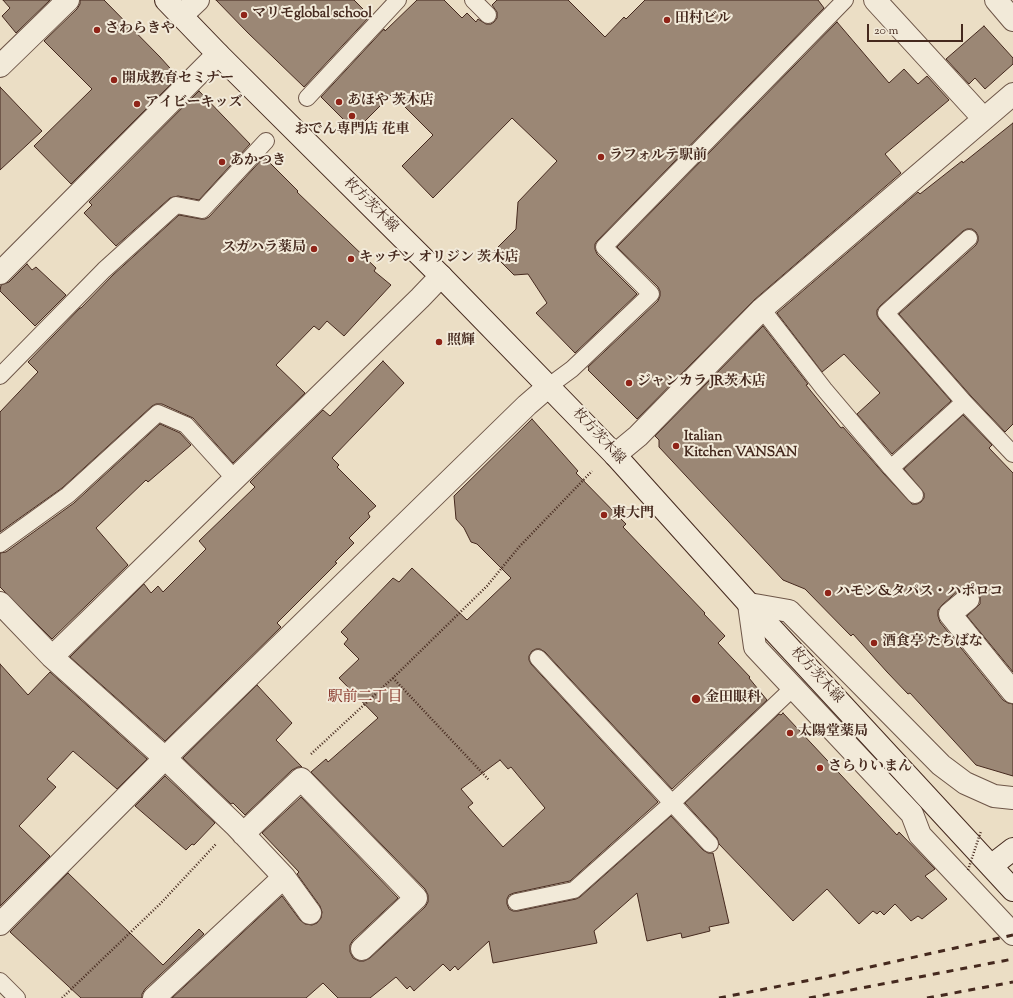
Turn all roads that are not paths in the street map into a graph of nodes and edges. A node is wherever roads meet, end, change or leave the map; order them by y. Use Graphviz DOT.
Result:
graph roads {
  1 [pos="68,0"];
  2 [pos="166,0"];
  3 [pos="198,0"];
  4 [pos="398,0"];
  5 [pos="473,0"];
  6 [pos="845,0"];
  7 [pos="875,0"];
  8 [pos="996,0"];
  9 [pos="488,15"];
  10 [pos="182,16"];
  11 [pos="1013,20"];
  12 [pos="218,54"];
  13 [pos="0,66"];
  14 [pos="1013,94"];
  15 [pos="307,98"];
  16 [pos="984,119"];
  17 [pos="266,142"];
  18 [pos="969,238"];
  19 [pos="0,273"];
  20 [pos="441,276"];
  21 [pos="762,309"];
  22 [pos="0,376"];
  23 [pos="549,386"];
  24 [pos="964,402"];
  25 [pos="1013,454"];
  26 [pos="615,455"];
  27 [pos="891,468"];
  28 [pos="235,479"];
  29 [pos="915,495"];
  30 [pos="0,544"];
  31 [pos="968,599"];
  32 [pos="0,603"];
  33 [pos="749,604"];
  34 [pos="52,657"];
  35 [pos="538,658"];
  36 [pos="793,688"];
  37 [pos="1013,692"];
  38 [pos="165,758"];
  39 [pos="1013,798"];
  40 [pos="672,803"];
  41 [pos="239,829"];
  42 [pos="710,844"];
  43 [pos="1013,849"];
  44 [pos="991,866"];
  45 [pos="284,877"];
  46 [pos="1013,890"];
  47 [pos="516,902"];
  48 [pos="310,913"];
  49 [pos="0,924"];
  50 [pos="1013,934"];
  51 [pos="362,949"];
  52 [pos="0,981"];
  53 [pos="17,998"];
  54 [pos="154,998"];
  1 -- 13 [label="street"];
  2 -- 10 [label="street, 枚方茨木線"];
  3 -- 10 [label="street"];
  4 -- 15 [label="lane"];
  5 -- 9 [label="lane"];
  6 -- 23 [label="lane"];
  7 -- 16 [label="street"];
  8 -- 11 [label="street"];
  10 -- 12 [label="street, 枚方茨木線"];
  12 -- 19 [label="street"];
  12 -- 20 [label="street, 枚方茨木線"];
  14 -- 16 [label="street"];
  16 -- 21 [label="street"];
  17 -- 22 [label="lane"];
  18 -- 24 [label="lane"];
  20 -- 23 [label="street, 枚方茨木線"];
  20 -- 28 [label="street"];
  21 -- 26 [label="street"];
  21 -- 27 [label="lane"];
  23 -- 26 [label="street, 枚方茨木線"];
  23 -- 38 [label="street"];
  24 -- 25 [label="lane"];
  24 -- 27 [label="lane"];
  26 -- 33 [label="street, 枚方茨木線"];
  27 -- 29 [label="lane"];
  28 -- 30 [label="lane"];
  28 -- 34 [label="street"];
  31 -- 37 [label="street"];
  32 -- 34 [label="street"];
  33 -- 36 [label="street"];
  33 -- 39 [label="street"];
  33 -- 44 [label="street, 枚方茨木線"];
  34 -- 38 [label="street"];
  35 -- 40 [label="lane"];
  36 -- 40 [label="lane"];
  36 -- 50 [label="street"];
  38 -- 41 [label="street"];
  38 -- 49 [label="street"];
  40 -- 42 [label="lane"];
  40 -- 47 [label="lane"];
  41 -- 45 [label="street"];
  41 -- 51 [label="street"];
  43 -- 44 [label="street"];
  44 -- 46 [label="street, 枚方茨木線"];
  45 -- 48 [label="street"];
  45 -- 54 [label="street"];
  52 -- 53 [label="lane"];
}
